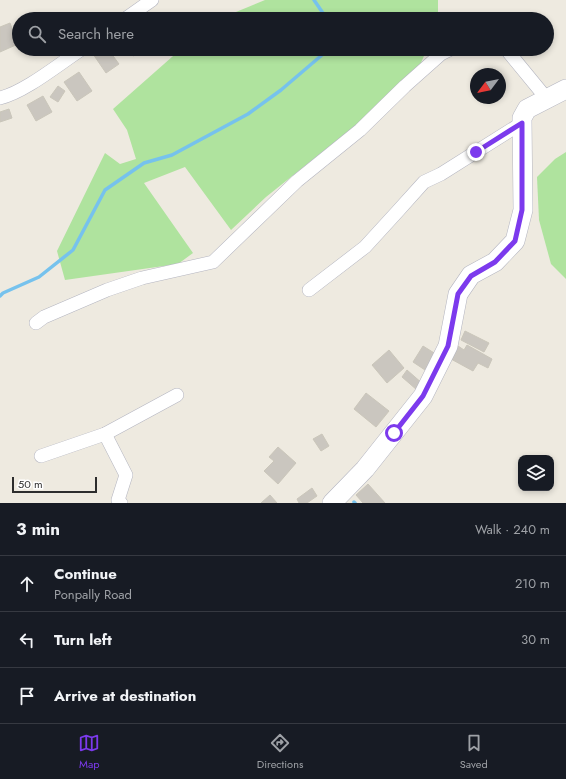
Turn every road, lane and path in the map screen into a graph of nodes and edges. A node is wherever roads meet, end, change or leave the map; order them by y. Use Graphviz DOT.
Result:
graph roads {
  1 [pos="152,0"];
  2 [pos="135,12"];
  3 [pos="72,56"];
  4 [pos="439,56"];
  5 [pos="512,56"];
  6 [pos="566,90"];
  7 [pos="0,98"];
  8 [pos="548,99"];
  9 [pos="522,123"];
  10 [pos="309,290"];
  11 [pos="36,323"];
  12 [pos="177,395"];
  13 [pos="105,434"];
  14 [pos="41,456"];
  15 [pos="121,503"];
  16 [pos="332,503"];
  1 -- 2 [label="street"];
  3 -- 7 [label="street"];
  4 -- 11 [label="street"];
  5 -- 8 [label="street"];
  6 -- 8 [label="main road"];
  8 -- 9 [label="main road"];
  9 -- 10 [label="street"];
  9 -- 16 [label="main road"];
  12 -- 13 [label="street"];
  13 -- 14 [label="street"];
  13 -- 15 [label="street"];
}
